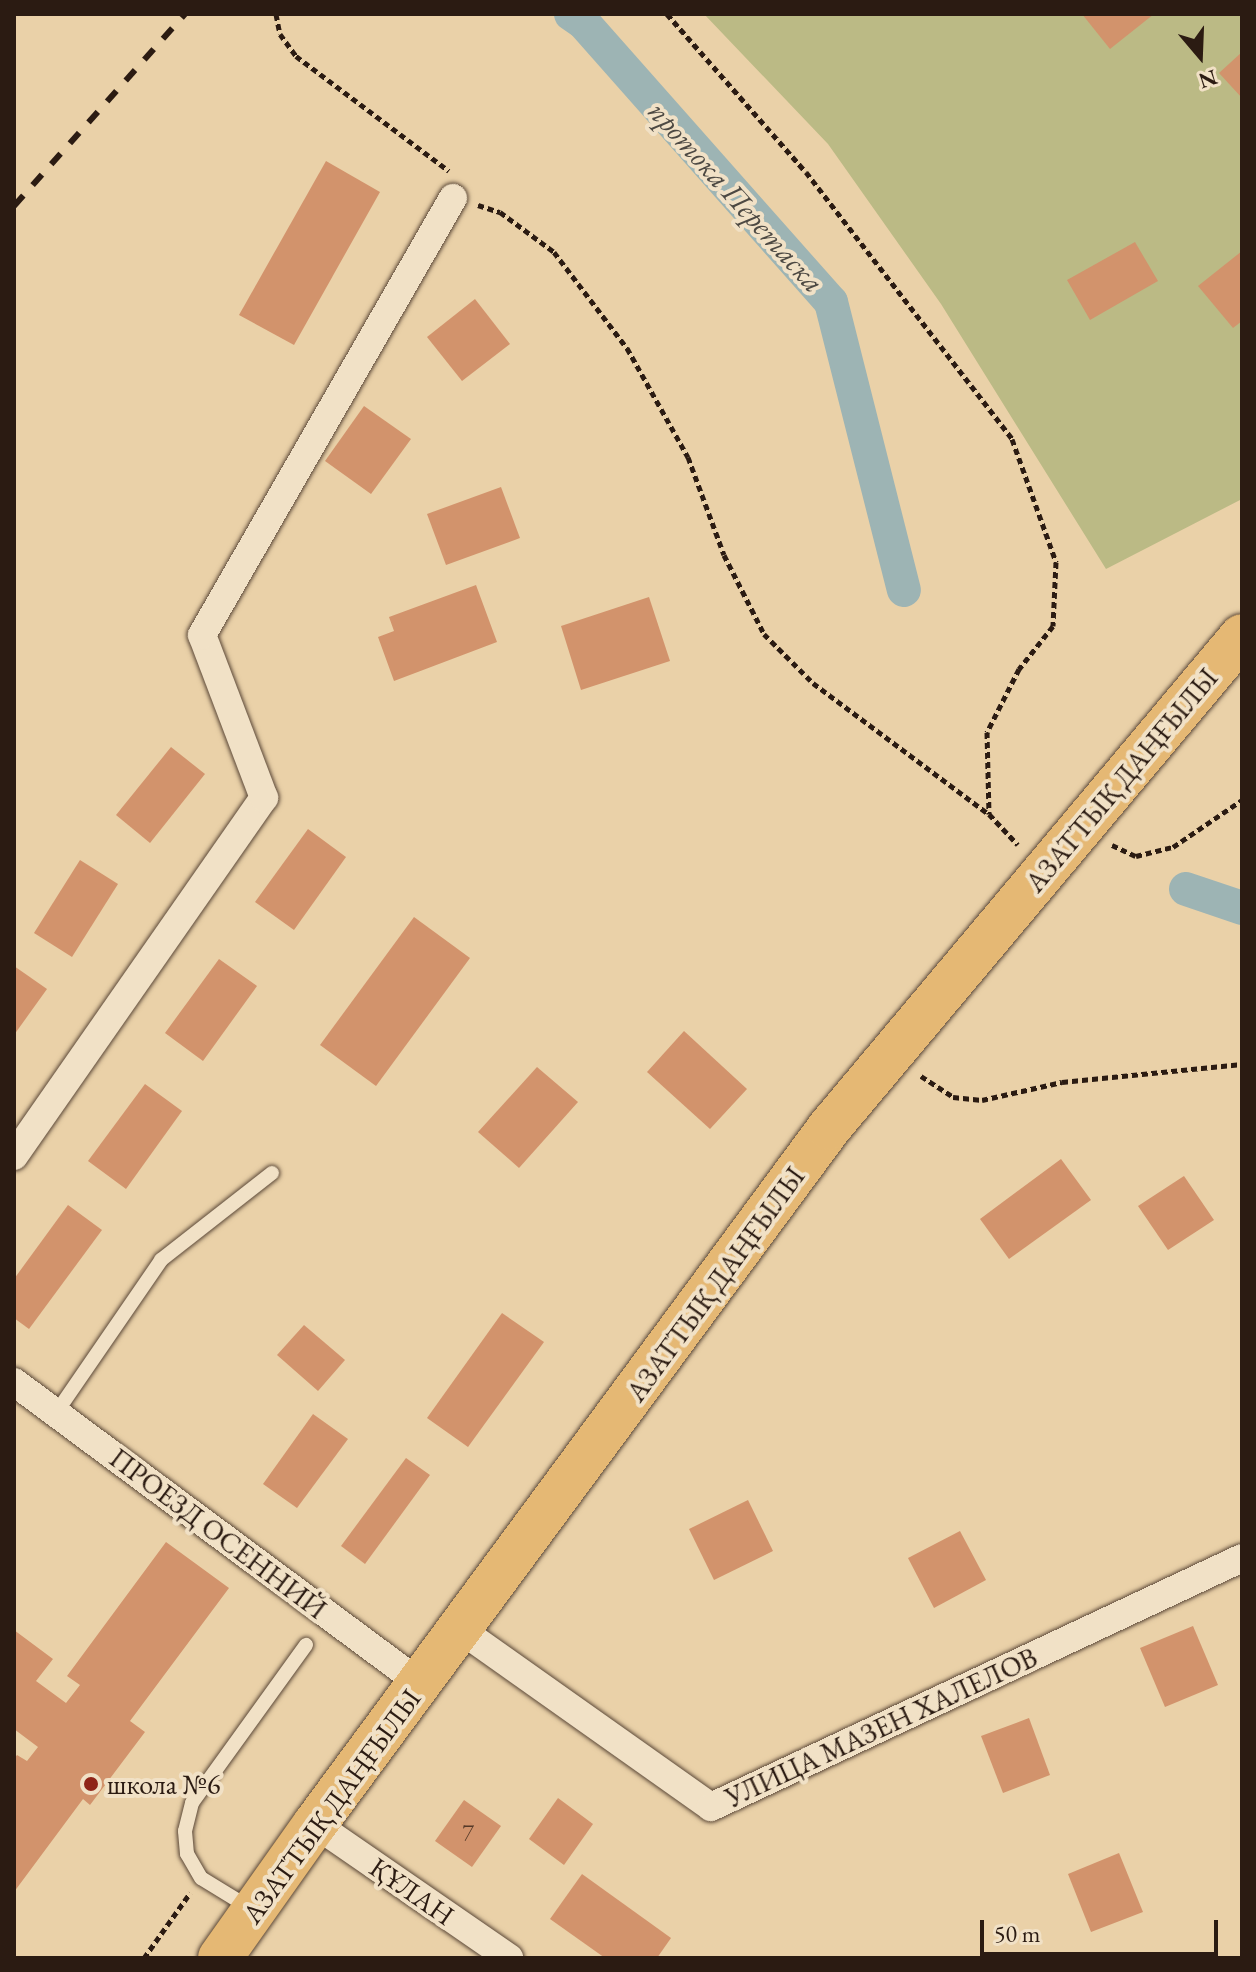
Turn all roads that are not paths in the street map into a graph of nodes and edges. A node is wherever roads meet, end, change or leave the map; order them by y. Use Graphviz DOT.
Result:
graph roads {
  1 [pos="453,198"];
  2 [pos="1242,636"];
  3 [pos="17,1146"];
  4 [pos="272,1173"];
  5 [pos="14,1382"];
  6 [pos="56,1413"];
  7 [pos="1242,1558"];
  8 [pos="461,1630"];
  9 [pos="306,1645"];
  10 [pos="421,1684"];
  11 [pos="315,1824"];
  12 [pos="254,1910"];
  13 [pos="220,1958"];
  14 [pos="509,1958"];
  1 -- 3 [label="street"];
  2 -- 8 [label="main road, АЗАТТЫҚ ДАҢҒЫЛЫ"];
  4 -- 6 [label="lane"];
  5 -- 6 [label="street, ПРОЕЗД ОСЕННИЙ"];
  6 -- 10 [label="street, ПРОЕЗД ОСЕННИЙ"];
  7 -- 8 [label="street, УЛИЦА МАЗЕН ХАЛЕЛОВ"];
  8 -- 10 [label="main road, АЗАТТЫҚ ДАҢҒЫЛЫ"];
  9 -- 12 [label="lane"];
  10 -- 11 [label="main road, АЗАТТЫҚ ДАҢҒЫЛЫ"];
  11 -- 12 [label="main road, АЗАТТЫҚ ДАҢҒЫЛЫ"];
  11 -- 14 [label="street, ҚҰЛАН"];
  12 -- 13 [label="main road, АЗАТТЫҚ ДАҢҒЫЛЫ"];
}
